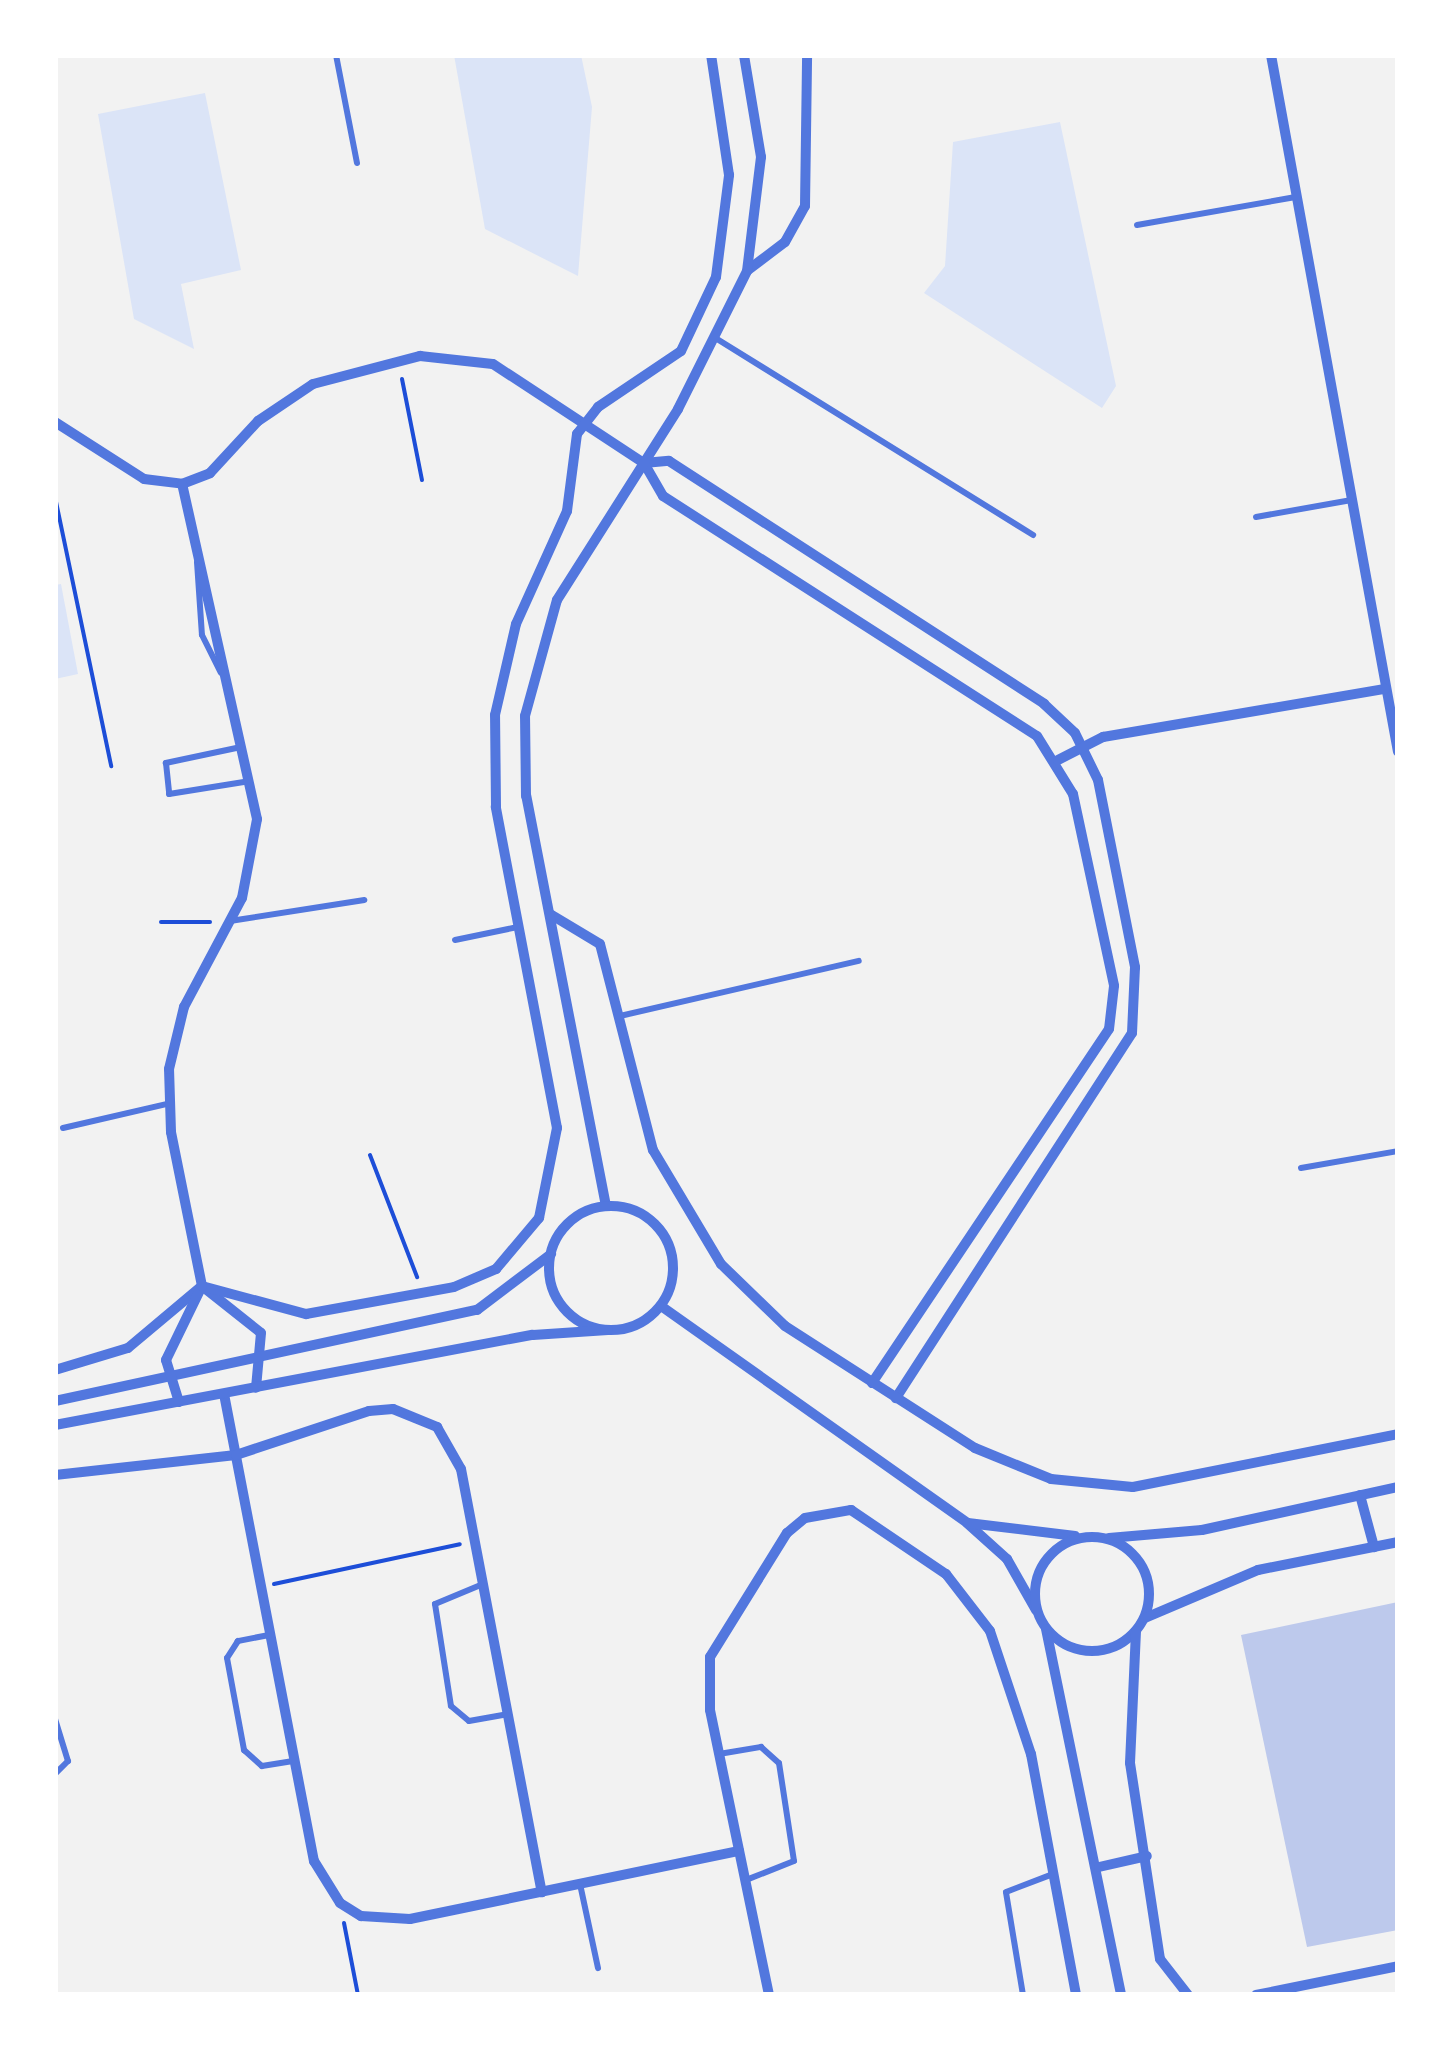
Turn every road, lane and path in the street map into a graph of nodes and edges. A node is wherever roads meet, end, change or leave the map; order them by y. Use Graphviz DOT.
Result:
graph roads {
  1 [pos="336,55"];
  2 [pos="711,55"];
  3 [pos="744,55"];
  4 [pos="807,55"];
  5 [pos="1271,55"];
  6 [pos="357,163"];
  7 [pos="1296,197"];
  8 [pos="1138,225"];
  9 [pos="747,271"];
  10 [pos="718,338"];
  11 [pos="398,359"];
  12 [pos="55,422"];
  13 [pos="583,424"];
  14 [pos="644,463"];
  15 [pos="422,480"];
  16 [pos="182,484"];
  17 [pos="55,497"];
  18 [pos="1351,500"];
  19 [pos="1256,518"];
  20 [pos="1034,535"];
  21 [pos="1385,689"];
  22 [pos="1082,744"];
  23 [pos="242,747"];
  24 [pos="1398,752"];
  25 [pos="1058,760"];
  26 [pos="111,766"];
  27 [pos="251,781"];
  28 [pos="364,900"];
  29 [pos="550,914"];
  30 [pos="230,921"];
  31 [pos="161,922"];
  32 [pos="519,927"];
  33 [pos="455,940"];
  34 [pos="859,961"];
  35 [pos="620,1016"];
  36 [pos="168,1104"];
  37 [pos="63,1128"];
  38 [pos="1398,1152"];
  39 [pos="370,1155"];
  40 [pos="1301,1168"];
  41 [pos="606,1206"];
  42 [pos="551,1254"];
  43 [pos="202,1286"];
  44 [pos="423,1293"];
  45 [pos="660,1306"];
  46 [pos="608,1330"];
  47 [pos="266,1356"];
  48 [pos="55,1370"];
  49 [pos="166,1377"];
  50 [pos="872,1383"];
  51 [pos="256,1388"];
  52 [pos="224,1394"];
  53 [pos="896,1398"];
  54 [pos="55,1401"];
  55 [pos="179,1402"];
  56 [pos="55,1426"];
  57 [pos="1398,1434"];
  58 [pos="236,1455"];
  59 [pos="55,1475"];
  60 [pos="1398,1486"];
  61 [pos="1360,1495"];
  62 [pos="967,1523"];
  63 [pos="1086,1537"];
  64 [pos="1106,1538"];
  65 [pos="475,1541"];
  66 [pos="1398,1542"];
  67 [pos="1374,1547"];
  68 [pos="483,1584"];
  69 [pos="261,1587"];
  70 [pos="1036,1610"];
  71 [pos="1145,1618"];
  72 [pos="1046,1629"];
  73 [pos="1136,1631"];
  74 [pos="270,1634"];
  75 [pos="508,1714"];
  76 [pos="55,1718"];
  77 [pos="719,1754"];
  78 [pos="295,1762"];
  79 [pos="55,1774"];
  80 [pos="739,1851"];
  81 [pos="1146,1856"];
  82 [pos="1098,1866"];
  83 [pos="1053,1874"];
  84 [pos="745,1880"];
  85 [pos="580,1884"];
  86 [pos="542,1892"];
  87 [pos="340,1904"];
  88 [pos="1398,1966"];
  89 [pos="598,1968"];
  90 [pos="358,1995"];
  91 [pos="769,1995"];
  92 [pos="1023,1995"];
  93 [pos="1076,1995"];
  94 [pos="1121,1995"];
  95 [pos="1188,1995"];
  96 [pos="1256,1995"];
  1 -- 6 [label="lane"];
  2 -- 13 [label="street"];
  3 -- 9 [label="street"];
  4 -- 9 [label="street"];
  5 -- 7 [label="street"];
  7 -- 8 [label="lane"];
  7 -- 18 [label="street"];
  9 -- 10 [label="street"];
  10 -- 14 [label="street"];
  10 -- 20 [label="lane"];
  11 -- 13 [label="street"];
  11 -- 15 [label="path"];
  11 -- 16 [label="street"];
  12 -- 16 [label="street"];
  13 -- 14 [label="street"];
  13 -- 32 [label="street"];
  14 -- 22 [label="street"];
  14 -- 25 [label="street"];
  14 -- 29 [label="street"];
  16 -- 23 [label="street"];
  17 -- 26 [label="path"];
  18 -- 19 [label="lane"];
  18 -- 21 [label="street"];
  21 -- 22 [label="street"];
  21 -- 24 [label="street"];
  22 -- 25 [label="street"];
  22 -- 53 [label="street"];
  23 -- 27 [label="street"];
  23 -- 27 [label="lane"];
  25 -- 50 [label="street"];
  27 -- 30 [label="street"];
  28 -- 30 [label="lane"];
  29 -- 35 [label="street"];
  29 -- 41 [label="street"];
  30 -- 31 [label="path"];
  30 -- 36 [label="street"];
  32 -- 33 [label="lane"];
  32 -- 44 [label="street"];
  34 -- 35 [label="lane"];
  35 -- 50 [label="street"];
  36 -- 37 [label="lane"];
  36 -- 43 [label="street"];
  38 -- 40 [label="lane"];
  39 -- 44 [label="path"];
  41 -- 42 [label="street"];
  41 -- 45 [label="street"];
  42 -- 46 [label="street"];
  42 -- 47 [label="street"];
  43 -- 44 [label="street"];
  43 -- 47 [label="street"];
  43 -- 48 [label="street"];
  43 -- 49 [label="street"];
  45 -- 46 [label="street"];
  45 -- 62 [label="street"];
  46 -- 51 [label="street"];
  47 -- 49 [label="street"];
  47 -- 51 [label="street"];
  49 -- 54 [label="street"];
  49 -- 55 [label="street"];
  50 -- 53 [label="street"];
  51 -- 52 [label="street"];
  52 -- 55 [label="street"];
  52 -- 58 [label="street"];
  53 -- 57 [label="street"];
  55 -- 56 [label="street"];
  58 -- 59 [label="street"];
  58 -- 65 [label="street"];
  58 -- 69 [label="street"];
  60 -- 61 [label="street"];
  61 -- 64 [label="street"];
  61 -- 67 [label="street"];
  62 -- 63 [label="street"];
  62 -- 70 [label="street"];
  63 -- 64 [label="street"];
  63 -- 70 [label="street"];
  64 -- 71 [label="street"];
  65 -- 68 [label="street"];
  65 -- 69 [label="path"];
  66 -- 67 [label="street"];
  67 -- 71 [label="street"];
  68 -- 75 [label="street"];
  68 -- 75 [label="lane"];
  69 -- 74 [label="street"];
  70 -- 72 [label="street"];
  71 -- 73 [label="street"];
  72 -- 73 [label="street"];
  72 -- 82 [label="street"];
  73 -- 81 [label="street"];
  74 -- 78 [label="street"];
  74 -- 78 [label="lane"];
  75 -- 86 [label="street"];
  76 -- 79 [label="lane"];
  77 -- 80 [label="street"];
  77 -- 83 [label="street"];
  77 -- 84 [label="lane"];
  78 -- 87 [label="street"];
  80 -- 84 [label="street"];
  80 -- 85 [label="street"];
  81 -- 82 [label="street"];
  81 -- 95 [label="street"];
  82 -- 94 [label="street"];
  83 -- 92 [label="lane"];
  83 -- 93 [label="street"];
  84 -- 91 [label="street"];
  85 -- 86 [label="street"];
  85 -- 89 [label="lane"];
  86 -- 87 [label="street"];
  87 -- 90 [label="path"];
  88 -- 96 [label="street"];
}
